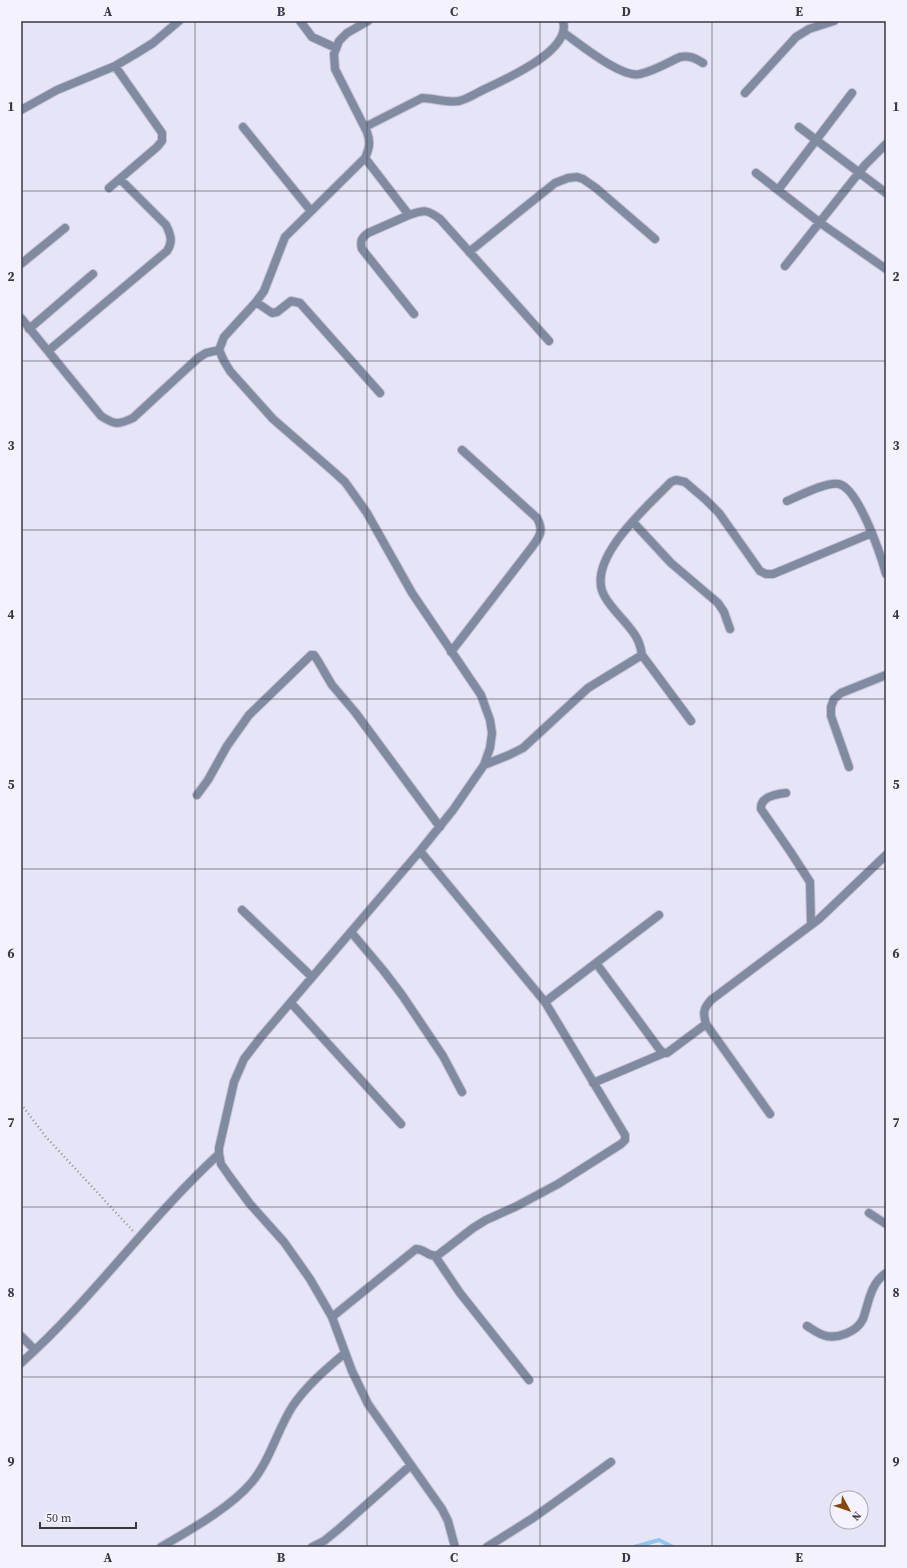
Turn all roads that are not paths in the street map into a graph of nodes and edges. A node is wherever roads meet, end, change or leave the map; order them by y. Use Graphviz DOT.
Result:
graph roads {
  1 [pos="180,21"];
  2 [pos="300,21"];
  3 [pos="368,21"];
  4 [pos="563,21"];
  5 [pos="834,21"];
  6 [pos="564,33"];
  7 [pos="336,48"];
  8 [pos="704,63"];
  9 [pos="114,66"];
  10 [pos="745,93"];
  11 [pos="852,93"];
  12 [pos="21,110"];
  13 [pos="243,127"];
  14 [pos="364,127"];
  15 [pos="799,127"];
  16 [pos="816,140"];
  17 [pos="886,144"];
  18 [pos="365,158"];
  19 [pos="756,173"];
  20 [pos="859,173"];
  21 [pos="120,179"];
  22 [pos="109,188"];
  23 [pos="778,190"];
  24 [pos="886,193"];
  25 [pos="311,211"];
  26 [pos="409,214"];
  27 [pos="819,222"];
  28 [pos="65,228"];
  29 [pos="655,239"];
  30 [pos="469,252"];
  31 [pos="21,264"];
  32 [pos="785,266"];
  33 [pos="886,269"];
  34 [pos="93,274"];
  35 [pos="256,302"];
  36 [pos="414,314"];
  37 [pos="21,318"];
  38 [pos="30,329"];
  39 [pos="549,341"];
  40 [pos="219,350"];
  41 [pos="48,351"];
  42 [pos="380,393"];
  43 [pos="462,450"];
  44 [pos="787,501"];
  45 [pos="633,522"];
  46 [pos="872,533"];
  47 [pos="886,574"];
  48 [pos="730,629"];
  49 [pos="451,652"];
  50 [pos="642,655"];
  51 [pos="886,675"];
  52 [pos="691,721"];
  53 [pos="484,765"];
  54 [pos="849,767"];
  55 [pos="786,793"];
  56 [pos="197,795"];
  57 [pos="440,827"];
  58 [pos="420,851"];
  59 [pos="886,855"];
  60 [pos="242,910"];
  61 [pos="659,915"];
  62 [pos="811,924"];
  63 [pos="351,932"];
  64 [pos="596,963"];
  65 [pos="312,977"];
  66 [pos="544,1002"];
  67 [pos="291,1003"];
  68 [pos="706,1024"];
  69 [pos="664,1053"];
  70 [pos="593,1083"];
  71 [pos="462,1092"];
  72 [pos="770,1114"];
  73 [pos="401,1124"];
  74 [pos="219,1154"];
  75 [pos="869,1213"];
  76 [pos="886,1224"];
  77 [pos="435,1256"];
  78 [pos="886,1273"];
  79 [pos="332,1317"];
  80 [pos="807,1326"];
  81 [pos="21,1336"];
  82 [pos="35,1350"];
  83 [pos="345,1353"];
  84 [pos="21,1363"];
  85 [pos="529,1380"];
  86 [pos="611,1462"];
  87 [pos="411,1465"];
  88 [pos="161,1547"];
  89 [pos="312,1547"];
  90 [pos="455,1547"];
  91 [pos="487,1547"];
  1 -- 9 [label="street"];
  2 -- 7 [label="street"];
  3 -- 7 [label="street"];
  4 -- 6 [label="street"];
  5 -- 10 [label="street"];
  6 -- 8 [label="street"];
  6 -- 14 [label="street"];
  7 -- 14 [label="street"];
  9 -- 12 [label="street"];
  9 -- 21 [label="street"];
  11 -- 16 [label="street"];
  13 -- 25 [label="street"];
  14 -- 18 [label="street"];
  15 -- 16 [label="street"];
  16 -- 20 [label="street"];
  16 -- 23 [label="street"];
  17 -- 20 [label="street"];
  18 -- 25 [label="street"];
  18 -- 26 [label="street"];
  19 -- 23 [label="street"];
  20 -- 24 [label="street"];
  20 -- 27 [label="street"];
  21 -- 22 [label="street"];
  21 -- 41 [label="street"];
  23 -- 27 [label="street"];
  25 -- 35 [label="street"];
  26 -- 30 [label="street"];
  26 -- 36 [label="street"];
  27 -- 32 [label="street"];
  27 -- 33 [label="street"];
  28 -- 31 [label="street"];
  29 -- 30 [label="street"];
  30 -- 39 [label="street"];
  34 -- 38 [label="street"];
  35 -- 40 [label="street"];
  35 -- 42 [label="street"];
  37 -- 38 [label="street"];
  38 -- 41 [label="street"];
  40 -- 41 [label="street"];
  40 -- 49 [label="street"];
  43 -- 49 [label="street"];
  44 -- 46 [label="street"];
  45 -- 46 [label="street"];
  45 -- 48 [label="street"];
  45 -- 50 [label="street"];
  46 -- 47 [label="street"];
  49 -- 53 [label="street"];
  50 -- 52 [label="street"];
  50 -- 53 [label="street"];
  51 -- 54 [label="street"];
  53 -- 57 [label="street"];
  55 -- 62 [label="street"];
  56 -- 57 [label="street"];
  57 -- 58 [label="street"];
  58 -- 63 [label="street"];
  58 -- 66 [label="street"];
  59 -- 62 [label="street"];
  60 -- 65 [label="street"];
  61 -- 64 [label="street"];
  62 -- 68 [label="street"];
  63 -- 65 [label="street"];
  63 -- 71 [label="street"];
  64 -- 66 [label="street"];
  64 -- 69 [label="street"];
  65 -- 67 [label="street"];
  66 -- 70 [label="street"];
  67 -- 73 [label="street"];
  67 -- 74 [label="street"];
  68 -- 69 [label="street"];
  68 -- 72 [label="street"];
  69 -- 70 [label="street"];
  70 -- 77 [label="street"];
  74 -- 79 [label="street"];
  74 -- 82 [label="street"];
  75 -- 76 [label="street"];
  77 -- 79 [label="street"];
  77 -- 85 [label="street"];
  78 -- 80 [label="street"];
  79 -- 83 [label="street"];
  81 -- 82 [label="street"];
  82 -- 84 [label="street"];
  83 -- 87 [label="street"];
  83 -- 88 [label="street"];
  86 -- 91 [label="street"];
  87 -- 89 [label="street"];
  87 -- 90 [label="street"];
}
